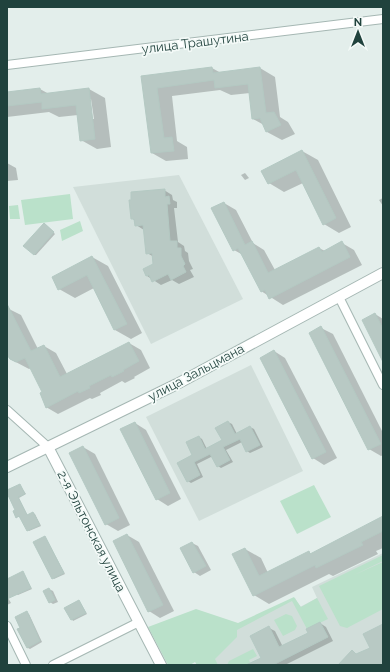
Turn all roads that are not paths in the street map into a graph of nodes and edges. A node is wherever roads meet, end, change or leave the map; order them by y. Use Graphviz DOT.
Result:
graph roads {
  1 [pos="383,19"];
  2 [pos="7,65"];
  3 [pos="383,273"];
  4 [pos="339,297"];
  5 [pos="383,385"];
  6 [pos="7,410"];
  7 [pos="48,447"];
  8 [pos="7,467"];
  9 [pos="139,622"];
  10 [pos="7,626"];
  11 [pos="26,665"];
  12 [pos="53,665"];
  13 [pos="161,665"];
  1 -- 2 [label="street, улица Трашутина"];
  3 -- 4 [label="street, улица Зальцмана"];
  4 -- 5 [label="street"];
  4 -- 7 [label="street, улица Зальцмана"];
  6 -- 7 [label="street, 2-я Эльтонская улица"];
  7 -- 8 [label="street, улица Зальцмана"];
  7 -- 9 [label="street, 2-я Эльтонская улица"];
  9 -- 12 [label="street"];
  9 -- 13 [label="street, 2-я Эльтонская улица"];
  10 -- 11 [label="street"];
}
